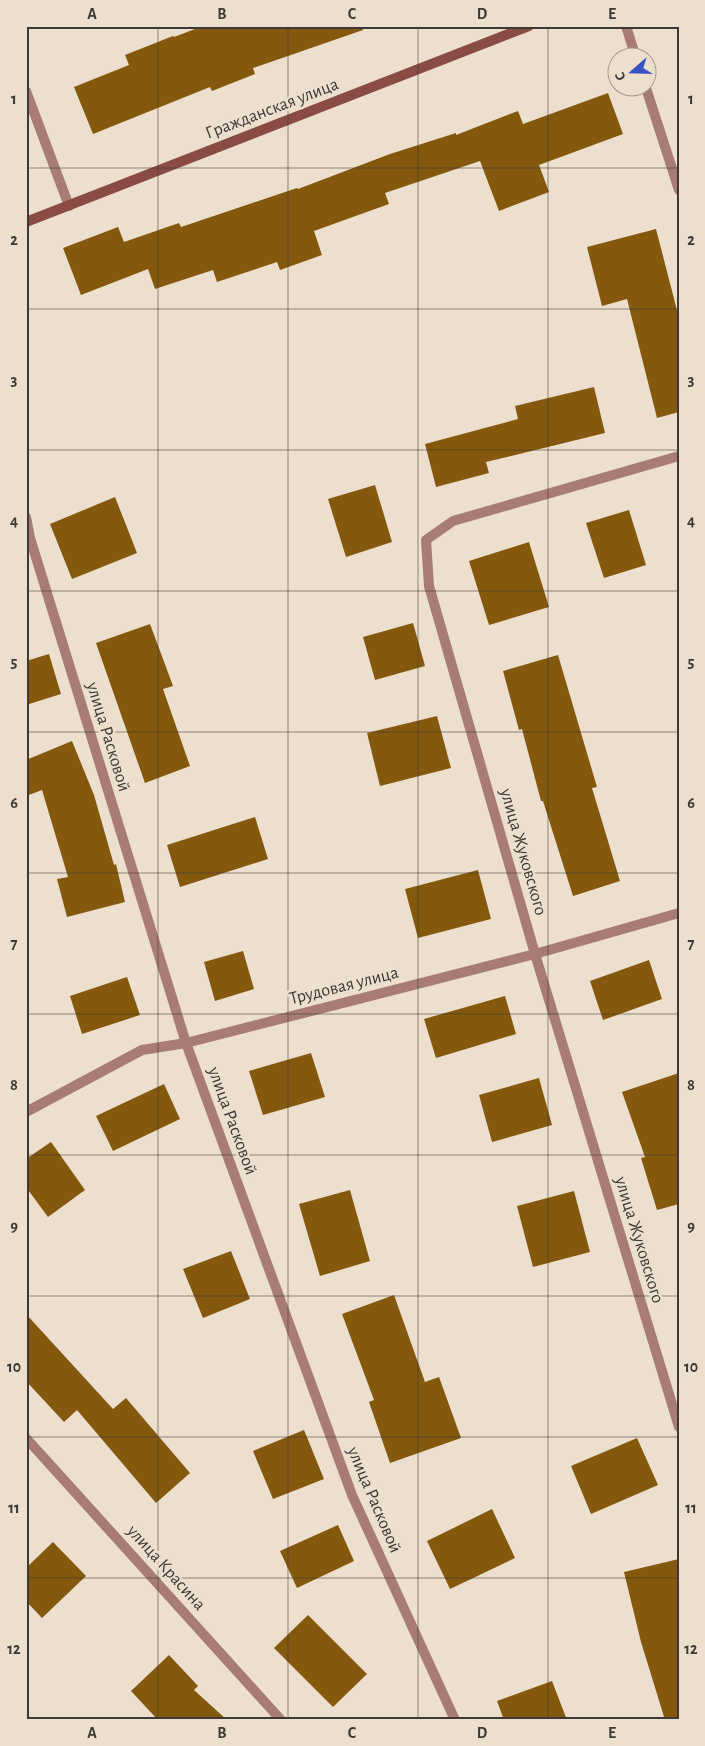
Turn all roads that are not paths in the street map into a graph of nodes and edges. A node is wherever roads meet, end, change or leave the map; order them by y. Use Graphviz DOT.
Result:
graph roads {
  1 [pos="528,26"];
  2 [pos="626,26"];
  3 [pos="633,48"];
  4 [pos="26,91"];
  5 [pos="649,98"];
  6 [pos="679,190"];
  7 [pos="69,206"];
  8 [pos="26,222"];
  9 [pos="679,456"];
  10 [pos="26,517"];
  11 [pos="679,913"];
  12 [pos="535,954"];
  13 [pos="186,1043"];
  14 [pos="26,1112"];
  15 [pos="679,1427"];
  16 [pos="26,1438"];
  17 [pos="281,1720"];
  18 [pos="455,1720"];
  1 -- 7 [label="street, Гражданская улица"];
  2 -- 3 [label="street"];
  4 -- 7 [label="street"];
  5 -- 6 [label="street"];
  7 -- 8 [label="street, Гражданская улица"];
  9 -- 12 [label="street, улица Жуковского"];
  10 -- 13 [label="street, улица Расковой"];
  11 -- 12 [label="street, Трудовая улица"];
  12 -- 13 [label="street, Трудовая улица"];
  12 -- 15 [label="street, улица Жуковского"];
  13 -- 14 [label="street, Трудовая улица"];
  13 -- 18 [label="street, улица Расковой"];
  16 -- 17 [label="street, улица Красина"];
}
